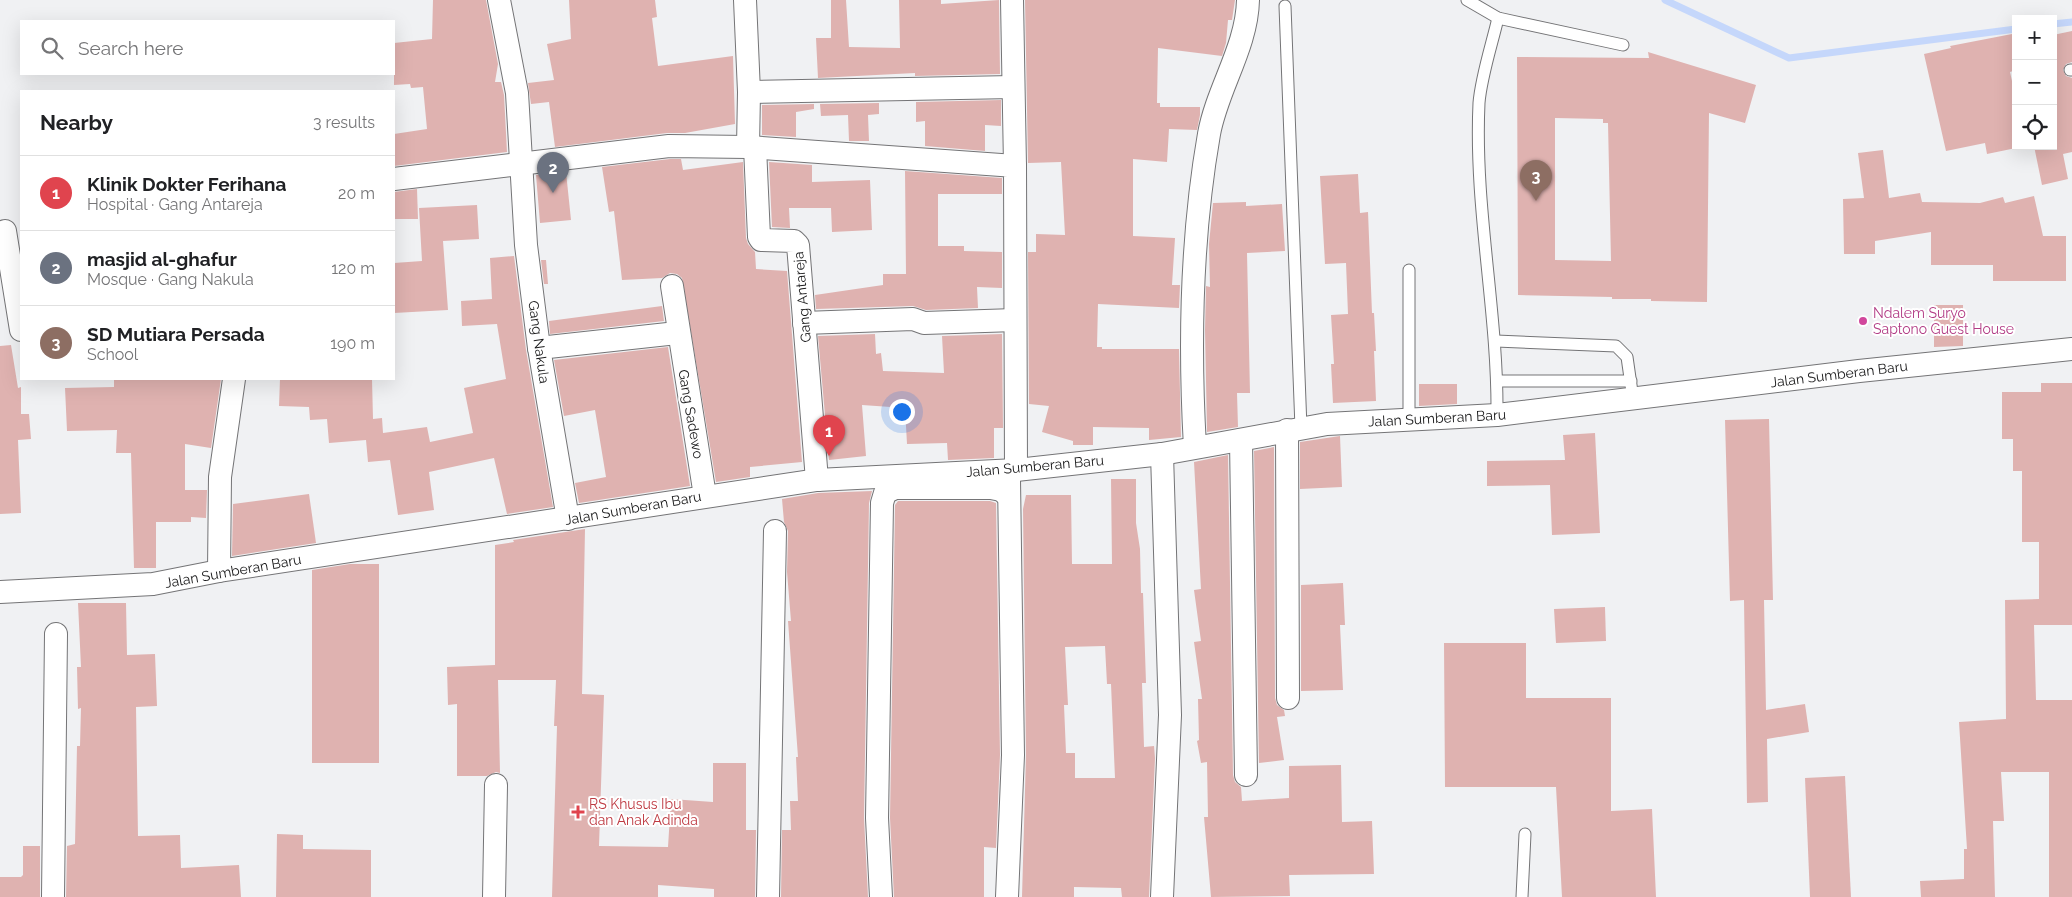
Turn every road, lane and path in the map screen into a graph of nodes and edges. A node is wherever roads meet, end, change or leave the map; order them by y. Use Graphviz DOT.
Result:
graph roads {
  1 [pos="499,0"];
  2 [pos="745,0"];
  3 [pos="1012,0"];
  4 [pos="1248,0"];
  5 [pos="1467,0"];
  6 [pos="1285,6"];
  7 [pos="1498,18"];
  8 [pos="1623,45"];
  9 [pos="1013,87"];
  10 [pos="749,92"];
  11 [pos="751,147"];
  12 [pos="520,162"];
  13 [pos="1015,166"];
  14 [pos="395,179"];
  15 [pos="9,230"];
  16 [pos="1409,270"];
  17 [pos="672,286"];
  18 [pos="1015,320"];
  19 [pos="20,322"];
  20 [pos="804,324"];
  21 [pos="677,333"];
  22 [pos="1496,341"];
  23 [pos="539,348"];
  24 [pos="2072,349"];
  25 [pos="234,380"];
  26 [pos="1497,384"];
  27 [pos="1632,389"];
  28 [pos="1497,415"];
  29 [pos="1409,420"];
  30 [pos="1294,429"];
  31 [pos="1241,440"];
  32 [pos="1195,448"];
  33 [pos="1162,454"];
  34 [pos="1012,470"];
  35 [pos="817,480"];
  36 [pos="705,496"];
  37 [pos="1008,496"];
  38 [pos="568,520"];
  39 [pos="775,532"];
  40 [pos="219,571"];
  41 [pos="0,592"];
  42 [pos="56,634"];
  43 [pos="1288,698"];
  44 [pos="1246,775"];
  45 [pos="496,785"];
  46 [pos="1524,834"];
  47 [pos="53,897"];
  48 [pos="494,897"];
  49 [pos="768,897"];
  50 [pos="881,897"];
  51 [pos="1007,897"];
  52 [pos="1162,897"];
  53 [pos="1522,897"];
  1 -- 12 [label="street, Gang Nakula"];
  2 -- 10 [label="street"];
  3 -- 9 [label="street"];
  4 -- 32 [label="street"];
  5 -- 7 [label="lane"];
  6 -- 30 [label="lane"];
  7 -- 8 [label="lane"];
  7 -- 22 [label="lane"];
  9 -- 10 [label="street"];
  9 -- 13 [label="street"];
  10 -- 11 [label="street"];
  11 -- 12 [label="street"];
  11 -- 13 [label="street"];
  11 -- 20 [label="street, Gang Antareja"];
  12 -- 14 [label="street"];
  12 -- 23 [label="street, Gang Nakula"];
  13 -- 18 [label="street"];
  15 -- 19 [label="street"];
  16 -- 29 [label="lane"];
  17 -- 21 [label="street, Gang Sadewo"];
  18 -- 20 [label="street"];
  18 -- 34 [label="street"];
  20 -- 35 [label="street, Gang Antareja"];
  21 -- 23 [label="street"];
  21 -- 36 [label="street, Gang Sadewo"];
  22 -- 26 [label="lane"];
  22 -- 27 [label="lane"];
  23 -- 38 [label="street, Gang Nakula"];
  24 -- 27 [label="street, Jalan Sumberan Baru"];
  25 -- 40 [label="street"];
  26 -- 27 [label="lane"];
  26 -- 28 [label="lane"];
  27 -- 28 [label="street, Jalan Sumberan Baru"];
  28 -- 29 [label="street, Jalan Sumberan Baru"];
  29 -- 30 [label="street, Jalan Sumberan Baru"];
  30 -- 31 [label="street, Jalan Sumberan Baru"];
  30 -- 43 [label="street"];
  31 -- 32 [label="street, Jalan Sumberan Baru"];
  31 -- 44 [label="street"];
  32 -- 33 [label="street, Jalan Sumberan Baru"];
  33 -- 34 [label="street, Jalan Sumberan Baru"];
  33 -- 52 [label="street"];
  34 -- 35 [label="street, Jalan Sumberan Baru"];
  34 -- 37 [label="street"];
  35 -- 36 [label="street, Jalan Sumberan Baru"];
  36 -- 38 [label="street, Jalan Sumberan Baru"];
  37 -- 50 [label="street"];
  37 -- 51 [label="street"];
  38 -- 40 [label="street, Jalan Sumberan Baru"];
  39 -- 49 [label="street"];
  40 -- 41 [label="street, Jalan Sumberan Baru"];
  42 -- 47 [label="street"];
  45 -- 48 [label="street"];
  46 -- 53 [label="lane"];
}
